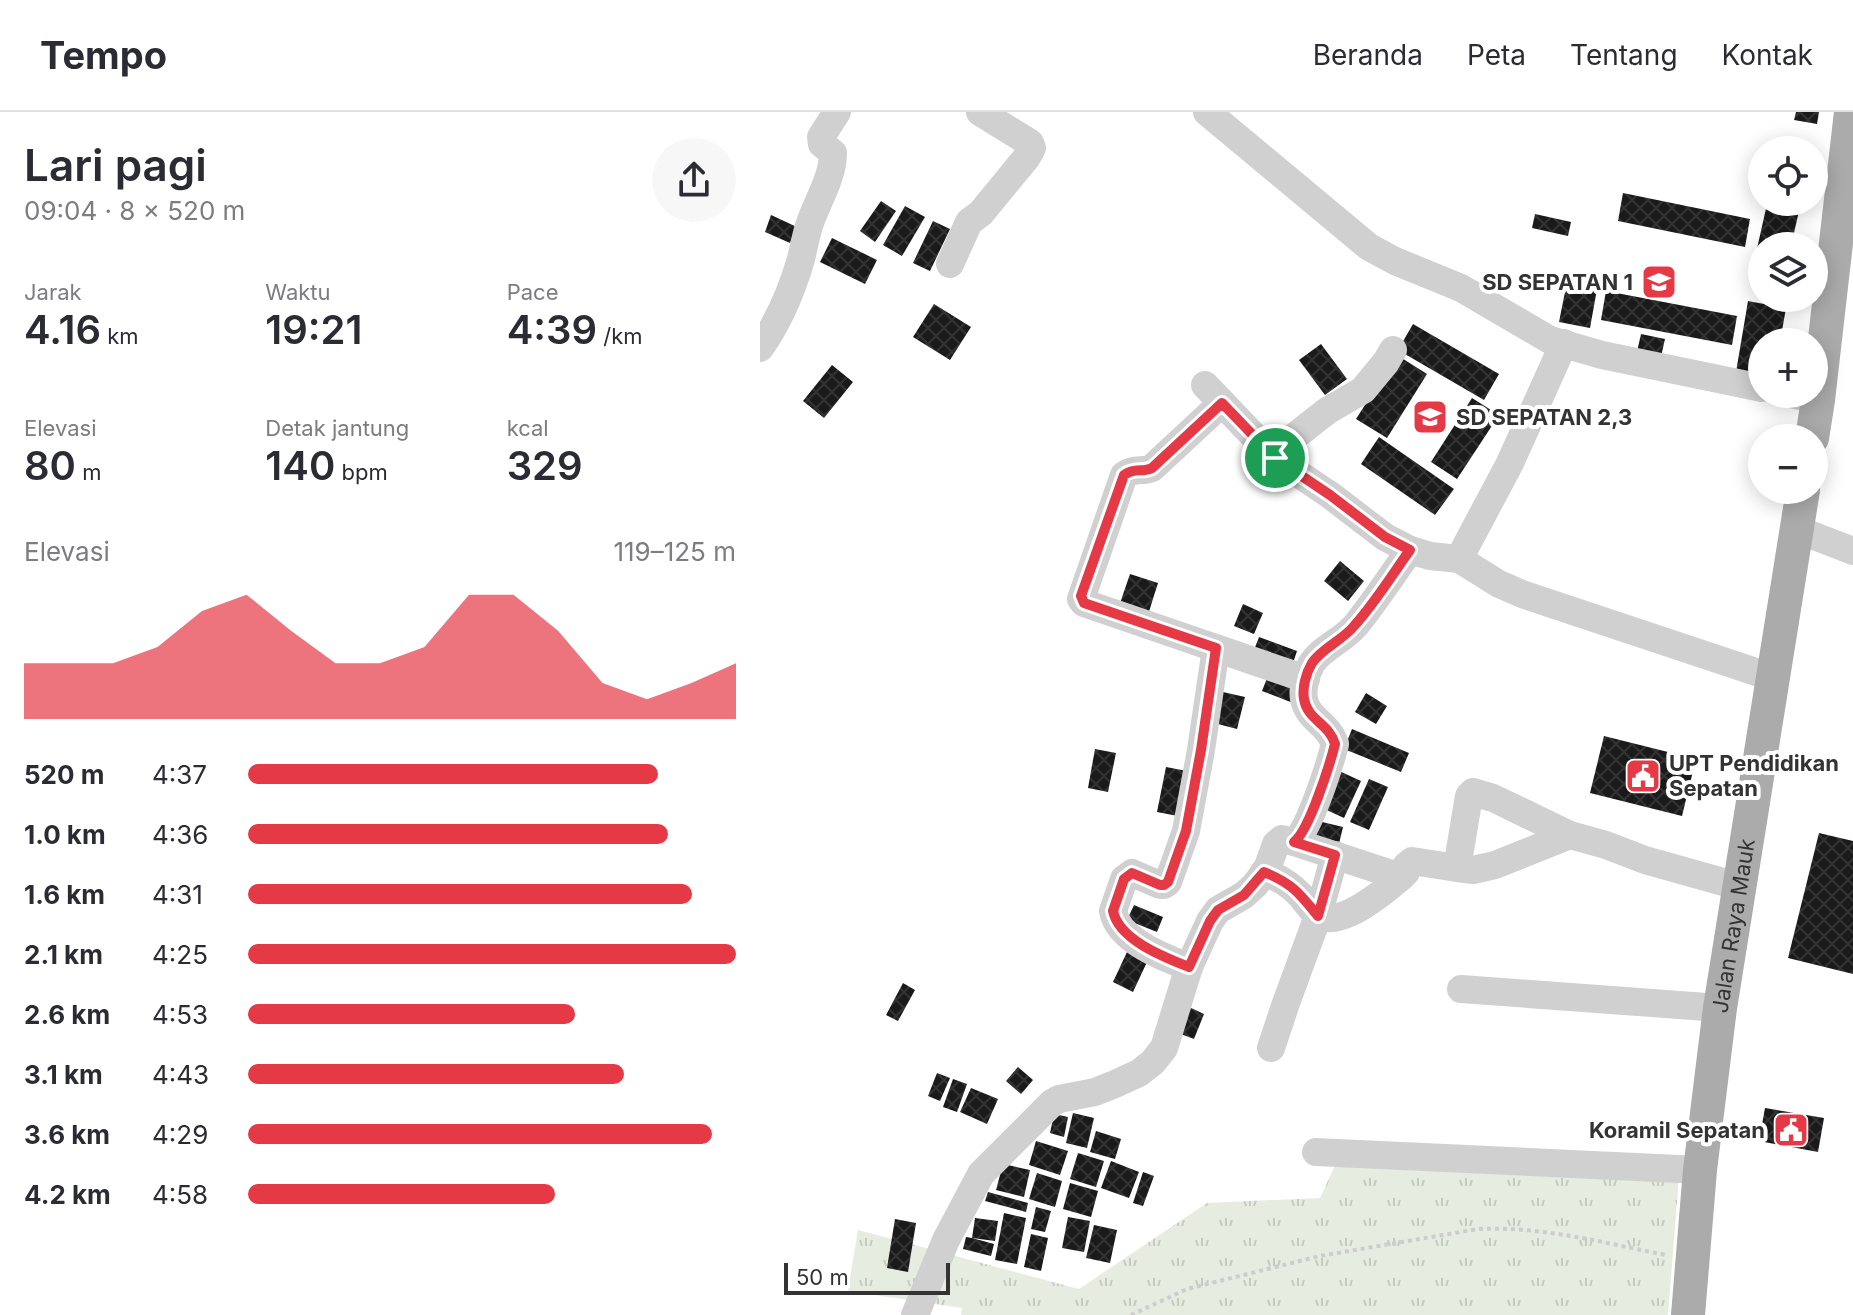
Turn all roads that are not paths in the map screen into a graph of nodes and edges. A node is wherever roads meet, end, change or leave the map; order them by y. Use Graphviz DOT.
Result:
graph roads {
  1 [pos="837,112"];
  2 [pos="980,112"];
  3 [pos="1207,112"];
  4 [pos="1851,112"];
  5 [pos="1846,215"];
  6 [pos="950,264"];
  7 [pos="1820,328"];
  8 [pos="1564,343"];
  9 [pos="760,348"];
  10 [pos="1393,350"];
  11 [pos="1748,385"];
  12 [pos="1275,458"];
  13 [pos="1800,504"];
  14 [pos="1796,529"];
  15 [pos="1410,550"];
  16 [pos="1853,551"];
  17 [pos="1459,559"];
  18 [pos="1216,648"];
  19 [pos="1774,678"];
  20 [pos="1306,679"];
  21 [pos="1570,835"];
  22 [pos="1294,842"];
  23 [pos="1335,855"];
  24 [pos="1457,868"];
  25 [pos="1264,872"];
  26 [pos="1401,877"];
  27 [pos="1741,887"];
  28 [pos="1318,916"];
  29 [pos="1189,967"];
  30 [pos="1461,989"];
  31 [pos="1720,1008"];
  32 [pos="1271,1048"];
  33 [pos="1316,1152"];
  34 [pos="1700,1170"];
  35 [pos="915,1315"];
  36 [pos="1688,1315"];
  1 -- 9 [label="street"];
  2 -- 6 [label="street"];
  3 -- 8 [label="street"];
  4 -- 5 [label="main road"];
  5 -- 7 [label="main road"];
  8 -- 11 [label="street"];
  8 -- 17 [label="street"];
  10 -- 12 [label="street"];
  12 -- 15 [label="street"];
  12 -- 18 [label="street"];
  13 -- 14 [label="main road, Jalan Raya Mauk"];
  14 -- 16 [label="street"];
  14 -- 19 [label="main road, Jalan Raya Mauk"];
  15 -- 17 [label="street"];
  15 -- 20 [label="street"];
  17 -- 19 [label="street"];
  18 -- 20 [label="street"];
  18 -- 29 [label="street"];
  19 -- 27 [label="main road, Jalan Raya Mauk"];
  20 -- 22 [label="street"];
  21 -- 24 [label="street"];
  21 -- 24 [label="street"];
  21 -- 27 [label="street"];
  22 -- 23 [label="street"];
  22 -- 25 [label="street"];
  23 -- 26 [label="street"];
  23 -- 28 [label="street"];
  24 -- 26 [label="street"];
  25 -- 28 [label="street"];
  25 -- 29 [label="street"];
  26 -- 28 [label="street"];
  27 -- 31 [label="main road, Jalan Raya Mauk"];
  28 -- 32 [label="street"];
  29 -- 35 [label="street"];
  30 -- 31 [label="street"];
  31 -- 34 [label="main road, Jalan Raya Mauk"];
  33 -- 34 [label="street"];
  34 -- 36 [label="main road, Jalan Raya Mauk"];
}
